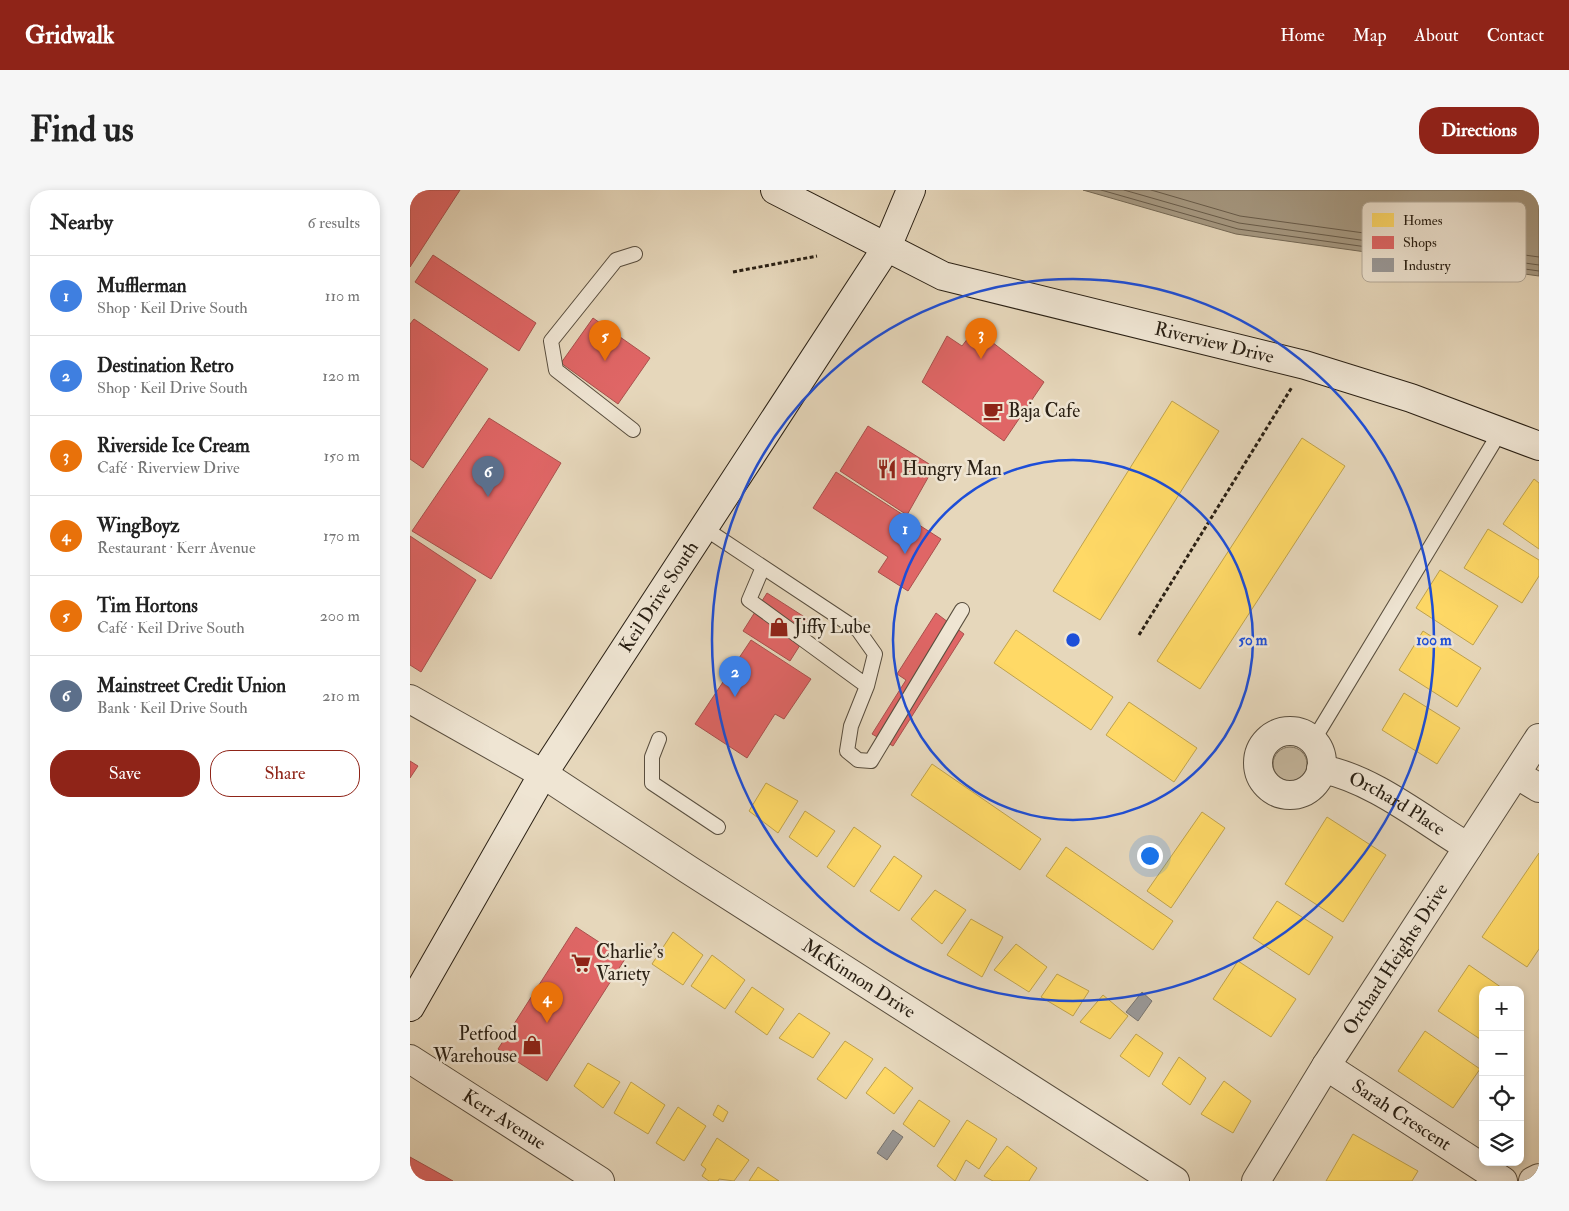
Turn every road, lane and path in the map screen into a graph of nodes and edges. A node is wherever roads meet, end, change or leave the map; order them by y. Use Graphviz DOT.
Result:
graph roads {
  1 [pos="775,190"];
  2 [pos="911,190"];
  3 [pos="887,247"];
  4 [pos="635,254"];
  5 [pos="817,256"];
  6 [pos="733,272"];
  7 [pos="1305,365"];
  8 [pos="633,430"];
  9 [pos="1500,432"];
  10 [pos="1539,446"];
  11 [pos="704,528"];
  12 [pos="763,567"];
  13 [pos="962,610"];
  14 [pos="1139,635"];
  15 [pos="867,686"];
  16 [pos="410,699"];
  17 [pos="1539,738"];
  18 [pos="660,739"];
  19 [pos="1312,741"];
  20 [pos="1321,769"];
  21 [pos="543,774"];
  22 [pos="1516,774"];
  23 [pos="1539,788"];
  24 [pos="718,827"];
  25 [pos="1468,847"];
  26 [pos="410,1007"];
  27 [pos="410,1059"];
  28 [pos="1326,1066"];
  29 [pos="1539,1178"];
  30 [pos="600,1181"];
  31 [pos="1175,1181"];
  32 [pos="1256,1181"];
  33 [pos="1503,1181"];
  34 [pos="1533,1181"];
  1 -- 3 [label="street, Riverview Drive"];
  2 -- 3 [label="street, Keil Drive South"];
  3 -- 7 [label="street, Riverview Drive"];
  3 -- 11 [label="street, Keil Drive South"];
  4 -- 8 [label="lane"];
  5 -- 6 [label="path"];
  7 -- 9 [label="street, Riverview Drive"];
  7 -- 14 [label="path"];
  9 -- 10 [label="street, Riverview Drive"];
  9 -- 19 [label="lane"];
  11 -- 12 [label="lane"];
  11 -- 21 [label="street, Keil Drive South"];
  12 -- 15 [label="lane"];
  12 -- 15 [label="lane"];
  13 -- 15 [label="lane"];
  16 -- 21 [label="street, McKinnon Drive"];
  17 -- 22 [label="street, Orchard Heights Drive"];
  18 -- 24 [label="lane"];
  19 -- 20 [label="street"];
  19 -- 20 [label="street, Orchard Place"];
  20 -- 25 [label="street, Orchard Place"];
  21 -- 26 [label="street, Keil Drive South"];
  21 -- 31 [label="street, McKinnon Drive"];
  22 -- 23 [label="street"];
  22 -- 25 [label="street, Orchard Heights Drive"];
  25 -- 28 [label="street, Orchard Heights Drive"];
  27 -- 30 [label="street, Kerr Avenue"];
  28 -- 32 [label="street, Orchard Heights Drive"];
  28 -- 33 [label="street, Sarah Crescent"];
  29 -- 34 [label="street"];
}
